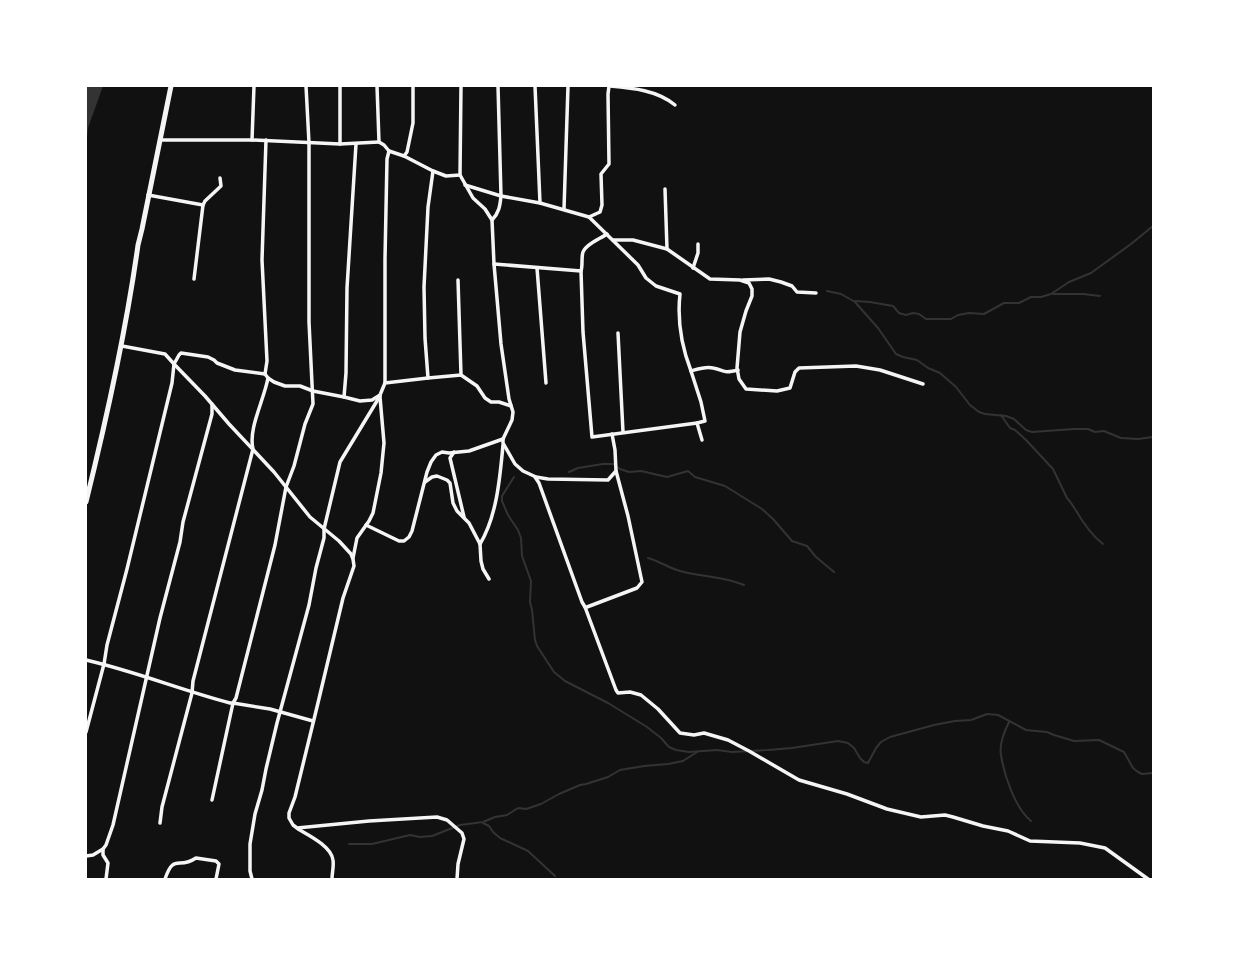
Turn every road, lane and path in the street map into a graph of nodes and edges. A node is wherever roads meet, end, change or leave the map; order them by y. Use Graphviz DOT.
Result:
graph roads {
  1 [pos="172,86"];
  2 [pos="254,86"];
  3 [pos="306,86"];
  4 [pos="340,86"];
  5 [pos="377,86"];
  6 [pos="413,86"];
  7 [pos="461,86"];
  8 [pos="498,86"];
  9 [pos="535,86"];
  10 [pos="568,86"];
  11 [pos="609,86"];
  12 [pos="675,105"];
  13 [pos="161,140"];
  14 [pos="252,140"];
  15 [pos="266,140"];
  16 [pos="379,142"];
  17 [pos="308,143"];
  18 [pos="340,144"];
  19 [pos="356,144"];
  20 [pos="389,151"];
  21 [pos="404,156"];
  22 [pos="433,171"];
  23 [pos="460,175"];
  24 [pos="220,178"];
  25 [pos="465,185"];
  26 [pos="665,189"];
  27 [pos="148,195"];
  28 [pos="501,196"];
  29 [pos="540,203"];
  30 [pos="203,206"];
  31 [pos="564,209"];
  32 [pos="589,217"];
  33 [pos="492,220"];
  34 [pos="607,234"];
  35 [pos="613,240"];
  36 [pos="698,244"];
  37 [pos="666,249"];
  38 [pos="494,264"];
  39 [pos="537,268"];
  40 [pos="692,268"];
  41 [pos="581,271"];
  42 [pos="194,279"];
  43 [pos="458,280"];
  44 [pos="740,280"];
  45 [pos="816,293"];
  46 [pos="618,333"];
  47 [pos="122,346"];
  48 [pos="174,364"];
  49 [pos="738,370"];
  50 [pos="691,371"];
  51 [pos="265,374"];
  52 [pos="461,375"];
  53 [pos="268,378"];
  54 [pos="428,378"];
  55 [pos="386,383"];
  56 [pos="546,384"];
  57 [pos="923,384"];
  58 [pos="313,391"];
  59 [pos="380,396"];
  60 [pos="344,397"];
  61 [pos="212,404"];
  62 [pos="511,406"];
  63 [pos="697,423"];
  64 [pos="623,432"];
  65 [pos="612,434"];
  66 [pos="503,439"];
  67 [pos="702,440"];
  68 [pos="503,444"];
  69 [pos="253,449"];
  70 [pos="454,452"];
  71 [pos="616,471"];
  72 [pos="534,476"];
  73 [pos="425,482"];
  74 [pos="286,487"];
  75 [pos="86,502"];
  76 [pos="464,518"];
  77 [pos="366,525"];
  78 [pos="324,529"];
  79 [pos="480,544"];
  80 [pos="353,559"];
  81 [pos="489,579"];
  82 [pos="585,607"];
  83 [pos="86,660"];
  84 [pos="104,664"];
  85 [pos="147,678"];
  86 [pos="192,693"];
  87 [pos="233,702"];
  88 [pos="280,713"];
  89 [pos="313,721"];
  90 [pos="86,732"];
  91 [pos="212,800"];
  92 [pos="160,823"];
  93 [pos="297,828"];
  94 [pos="102,849"];
  95 [pos="86,856"];
  96 [pos="457,878"];
  97 [pos="106,879"];
  98 [pos="165,879"];
  99 [pos="216,879"];
  100 [pos="252,879"];
  101 [pos="332,879"];
  102 [pos="1148,879"];
  1 -- 13 [label="main road"];
  2 -- 14 [label="street"];
  3 -- 17 [label="street"];
  4 -- 18 [label="street"];
  5 -- 16 [label="street"];
  6 -- 21 [label="street"];
  7 -- 23 [label="street"];
  8 -- 28 [label="street"];
  9 -- 29 [label="street"];
  10 -- 31 [label="street"];
  11 -- 12 [label="street"];
  11 -- 32 [label="street"];
  13 -- 14 [label="street"];
  13 -- 27 [label="main road"];
  14 -- 15 [label="street"];
  15 -- 17 [label="street"];
  15 -- 51 [label="street"];
  16 -- 19 [label="street"];
  16 -- 20 [label="street"];
  17 -- 18 [label="street"];
  17 -- 58 [label="street"];
  18 -- 19 [label="street"];
  19 -- 60 [label="street"];
  20 -- 21 [label="street"];
  20 -- 55 [label="street"];
  21 -- 22 [label="street"];
  22 -- 23 [label="street"];
  22 -- 54 [label="street"];
  23 -- 25 [label="street"];
  24 -- 30 [label="street"];
  25 -- 28 [label="street"];
  25 -- 33 [label="street"];
  26 -- 37 [label="street"];
  27 -- 30 [label="street"];
  27 -- 47 [label="main road"];
  28 -- 29 [label="street"];
  28 -- 33 [label="street"];
  29 -- 31 [label="street"];
  30 -- 42 [label="street"];
  31 -- 32 [label="street"];
  32 -- 34 [label="street"];
  33 -- 38 [label="street"];
  34 -- 35 [label="street"];
  34 -- 41 [label="street"];
  35 -- 37 [label="street"];
  35 -- 50 [label="street"];
  36 -- 40 [label="street"];
  37 -- 40 [label="street"];
  38 -- 39 [label="street"];
  38 -- 62 [label="street"];
  39 -- 41 [label="street"];
  39 -- 56 [label="street"];
  40 -- 44 [label="street"];
  41 -- 65 [label="street"];
  43 -- 52 [label="street"];
  44 -- 45 [label="street"];
  44 -- 49 [label="street"];
  46 -- 64 [label="street"];
  47 -- 48 [label="street"];
  47 -- 75 [label="main road"];
  48 -- 51 [label="street"];
  48 -- 61 [label="street"];
  48 -- 84 [label="street"];
  49 -- 50 [label="street"];
  49 -- 57 [label="street"];
  50 -- 63 [label="street"];
  51 -- 53 [label="street"];
  52 -- 54 [label="street"];
  52 -- 62 [label="street"];
  53 -- 58 [label="street"];
  53 -- 69 [label="street"];
  54 -- 55 [label="street"];
  55 -- 59 [label="street"];
  58 -- 60 [label="street"];
  58 -- 74 [label="street"];
  59 -- 60 [label="street"];
  59 -- 77 [label="street"];
  59 -- 78 [label="street"];
  61 -- 69 [label="street"];
  61 -- 85 [label="street"];
  62 -- 66 [label="street"];
  63 -- 64 [label="street"];
  63 -- 67 [label="street"];
  64 -- 65 [label="street"];
  65 -- 71 [label="street"];
  66 -- 68 [label="street"];
  66 -- 70 [label="street"];
  68 -- 72 [label="street"];
  68 -- 79 [label="street"];
  69 -- 74 [label="street"];
  69 -- 86 [label="street"];
  70 -- 73 [label="street"];
  70 -- 76 [label="street"];
  71 -- 72 [label="street"];
  71 -- 82 [label="street"];
  72 -- 82 [label="street"];
  73 -- 76 [label="street"];
  73 -- 77 [label="street"];
  74 -- 78 [label="street"];
  74 -- 87 [label="street"];
  76 -- 79 [label="street"];
  77 -- 80 [label="street"];
  78 -- 80 [label="street"];
  78 -- 88 [label="street"];
  79 -- 81 [label="street"];
  80 -- 89 [label="street"];
  82 -- 102 [label="street"];
  83 -- 84 [label="street"];
  84 -- 85 [label="street"];
  84 -- 90 [label="street"];
  85 -- 86 [label="street"];
  85 -- 94 [label="street"];
  86 -- 87 [label="street"];
  86 -- 92 [label="street"];
  87 -- 88 [label="street"];
  87 -- 91 [label="street"];
  88 -- 89 [label="street"];
  88 -- 100 [label="street"];
  89 -- 93 [label="street"];
  93 -- 96 [label="street"];
  93 -- 101 [label="street"];
  94 -- 95 [label="street"];
  94 -- 97 [label="street"];
  98 -- 99 [label="street"];
}
